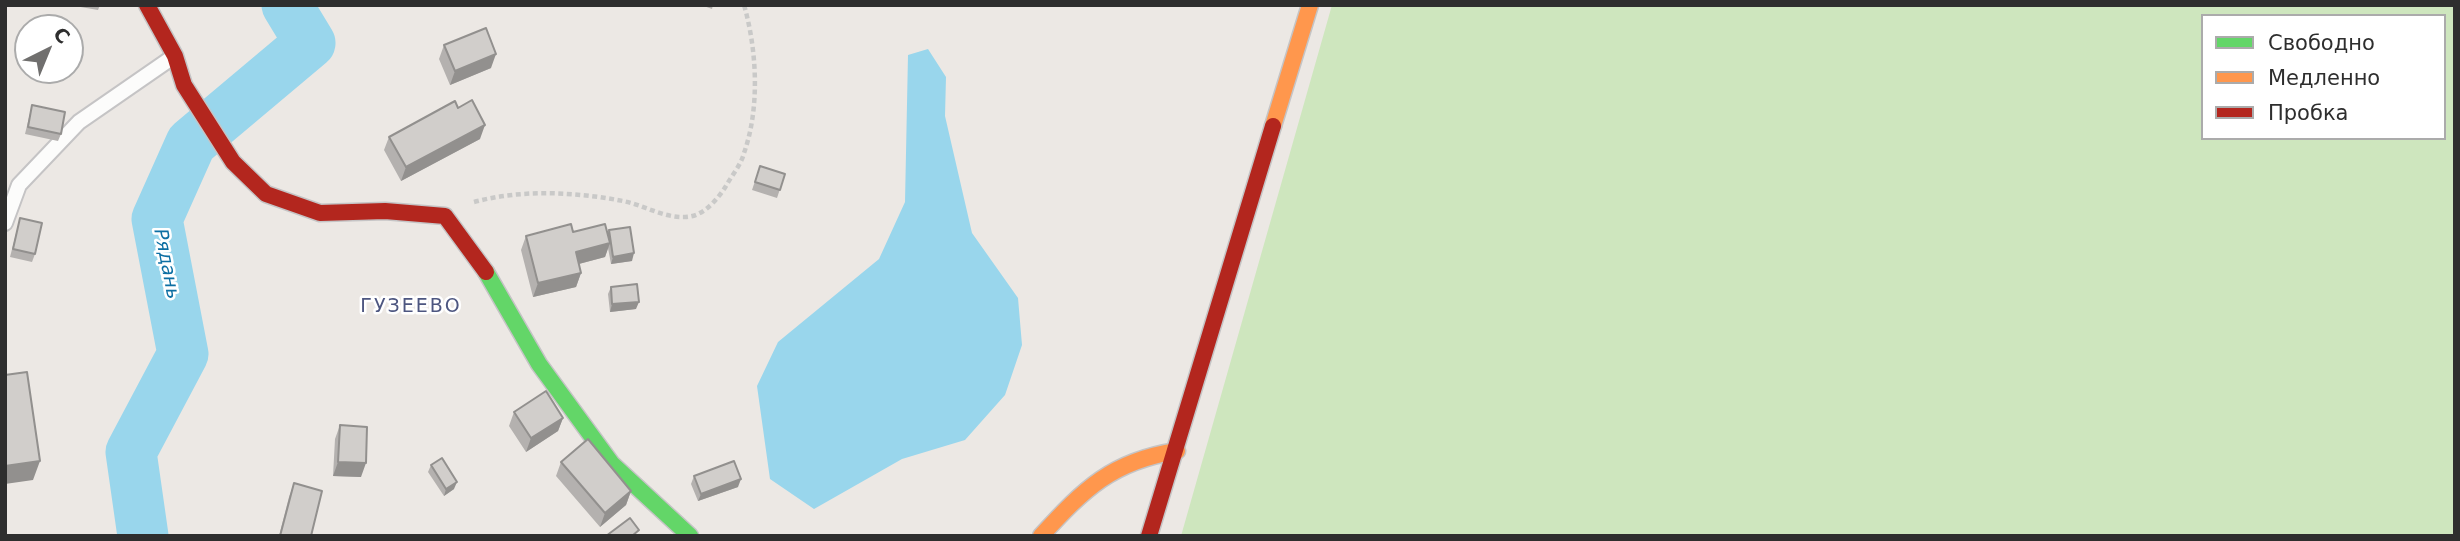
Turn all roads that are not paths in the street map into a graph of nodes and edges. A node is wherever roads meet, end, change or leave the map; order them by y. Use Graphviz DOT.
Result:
graph roads {
  1 [pos="148,5"];
  2 [pos="1310,5"];
  3 [pos="175,56"];
  4 [pos="5,223"];
  5 [pos="1177,451"];
  6 [pos="690,536"];
  7 [pos="1041,536"];
  8 [pos="1149,536"];
  1 -- 3 [label="street"];
  2 -- 5 [label="street"];
  3 -- 4 [label="lane"];
  3 -- 6 [label="street"];
  5 -- 7 [label="street"];
  5 -- 8 [label="street"];
}
